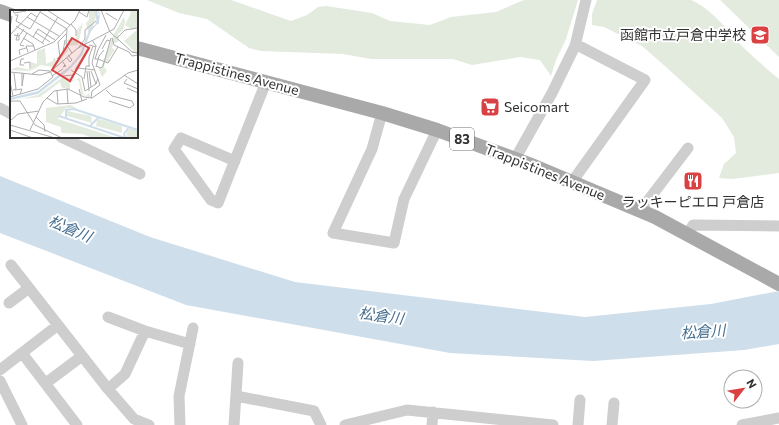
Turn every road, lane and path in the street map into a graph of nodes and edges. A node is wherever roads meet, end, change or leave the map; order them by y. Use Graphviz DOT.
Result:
graph roads {
  1 [pos="586,0"];
  2 [pos="0,11"];
  3 [pos="10,15"];
  4 [pos="582,47"];
  5 [pos="138,48"];
  6 [pos="266,82"];
  7 [pos="0,108"];
  8 [pos="10,113"];
  9 [pos="382,113"];
  10 [pos="438,130"];
  11 [pos="63,138"];
  12 [pos="688,148"];
  13 [pos="515,159"];
  14 [pos="235,161"];
  15 [pos="140,174"];
  16 [pos="572,182"];
  17 [pos="640,211"];
  18 [pos="779,226"];
  19 [pos="687,235"];
  20 [pos="11,265"];
  21 [pos="774,281"];
  22 [pos="29,288"];
  23 [pos="9,303"];
  24 [pos="108,317"];
  25 [pos="58,325"];
  26 [pos="193,328"];
  27 [pos="145,331"];
  28 [pos="190,344"];
  29 [pos="22,353"];
  30 [pos="82,356"];
  31 [pos="238,363"];
  32 [pos="0,370"];
  33 [pos="0,380"];
  34 [pos="46,383"];
  35 [pos="108,388"];
  36 [pos="236,396"];
  37 [pos="580,400"];
  38 [pos="614,402"];
  39 [pos="433,412"];
  40 [pos="779,418"];
  41 [pos="376,421"];
  42 [pos="490,422"];
  43 [pos="22,425"];
  44 [pos="77,425"];
  45 [pos="149,425"];
  46 [pos="180,425"];
  47 [pos="234,425"];
  48 [pos="321,425"];
  49 [pos="345,425"];
  50 [pos="432,425"];
  51 [pos="548,425"];
  52 [pos="578,425"];
  53 [pos="612,425"];
  54 [pos="742,425"];
  1 -- 13 [label="street"];
  2 -- 3 [label="main road"];
  4 -- 16 [label="street"];
  5 -- 6 [label="main road, Trappistines Avenue / 83"];
  6 -- 9 [label="main road, Trappistines Avenue / 83"];
  6 -- 14 [label="street"];
  7 -- 8 [label="street"];
  9 -- 10 [label="main road, Trappistines Avenue / 83"];
  9 -- 10 [label="street"];
  10 -- 13 [label="main road, Trappistines Avenue / 83"];
  11 -- 15 [label="street"];
  12 -- 17 [label="street"];
  13 -- 16 [label="main road, Trappistines Avenue / 83"];
  14 -- 14 [label="street"];
  16 -- 17 [label="main road, Trappistines Avenue / 83"];
  17 -- 19 [label="main road, Trappistines Avenue / 83"];
  18 -- 19 [label="street"];
  19 -- 21 [label="main road, Trappistines Avenue / 83"];
  20 -- 22 [label="street"];
  22 -- 23 [label="street"];
  22 -- 25 [label="street"];
  24 -- 27 [label="street"];
  25 -- 29 [label="street"];
  25 -- 30 [label="street"];
  26 -- 28 [label="street"];
  27 -- 28 [label="street"];
  27 -- 35 [label="street"];
  28 -- 46 [label="street"];
  29 -- 32 [label="street"];
  29 -- 34 [label="street"];
  30 -- 34 [label="street"];
  30 -- 35 [label="street"];
  31 -- 36 [label="street"];
  33 -- 43 [label="street"];
  34 -- 44 [label="street"];
  35 -- 45 [label="street"];
  36 -- 47 [label="street"];
  36 -- 48 [label="street"];
  37 -- 52 [label="street"];
  38 -- 53 [label="street"];
  39 -- 41 [label="street"];
  39 -- 42 [label="street"];
  39 -- 50 [label="street"];
  40 -- 54 [label="street"];
  41 -- 49 [label="street"];
  42 -- 51 [label="street"];
}
